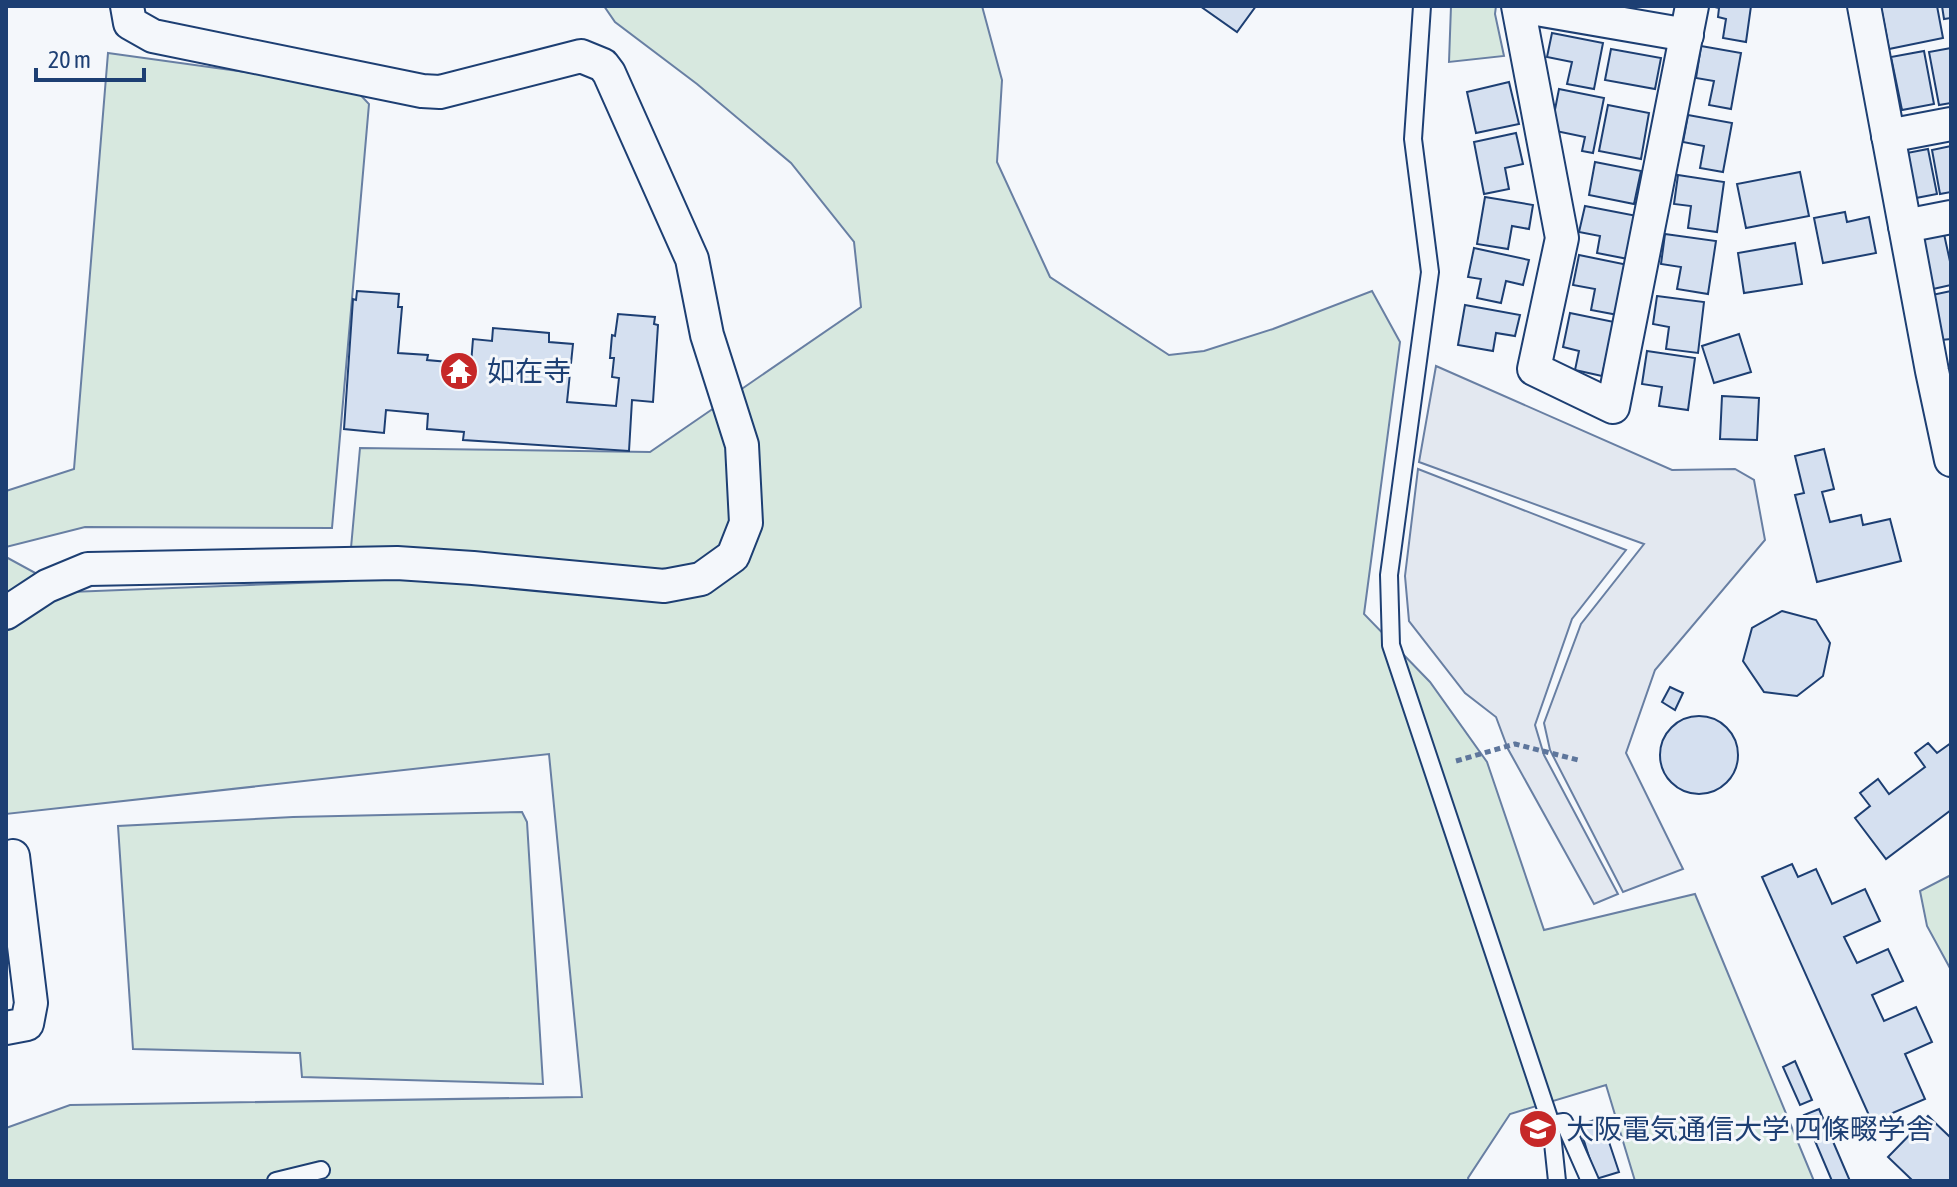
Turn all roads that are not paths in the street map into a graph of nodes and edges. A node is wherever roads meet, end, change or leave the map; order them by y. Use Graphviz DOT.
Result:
graph roads {
  1 [pos="127,6"];
  2 [pos="1422,6"];
  3 [pos="1518,6"];
  4 [pos="1864,6"];
  5 [pos="1689,21"];
  6 [pos="1951,124"];
  7 [pos="1888,136"];
  8 [pos="1951,217"];
  9 [pos="1905,226"];
  10 [pos="1941,369"];
  11 [pos="1951,460"];
  12 [pos="6,613"];
  13 [pos="13,856"];
  14 [pos="6,1028"];
  15 [pos="1551,1124"];
  16 [pos="321,1170"];
  17 [pos="276,1181"];
  18 [pos="1557,1181"];
  19 [pos="1590,1181"];
  1 -- 12 [label="street"];
  2 -- 15 [label="lane"];
  3 -- 5 [label="street"];
  3 -- 5 [label="street"];
  4 -- 7 [label="street"];
  6 -- 7 [label="street"];
  7 -- 9 [label="street"];
  8 -- 9 [label="street"];
  9 -- 10 [label="street"];
  10 -- 11 [label="street"];
  13 -- 14 [label="street"];
  15 -- 18 [label="lane"];
  15 -- 19 [label="lane"];
  16 -- 17 [label="lane"];
}
